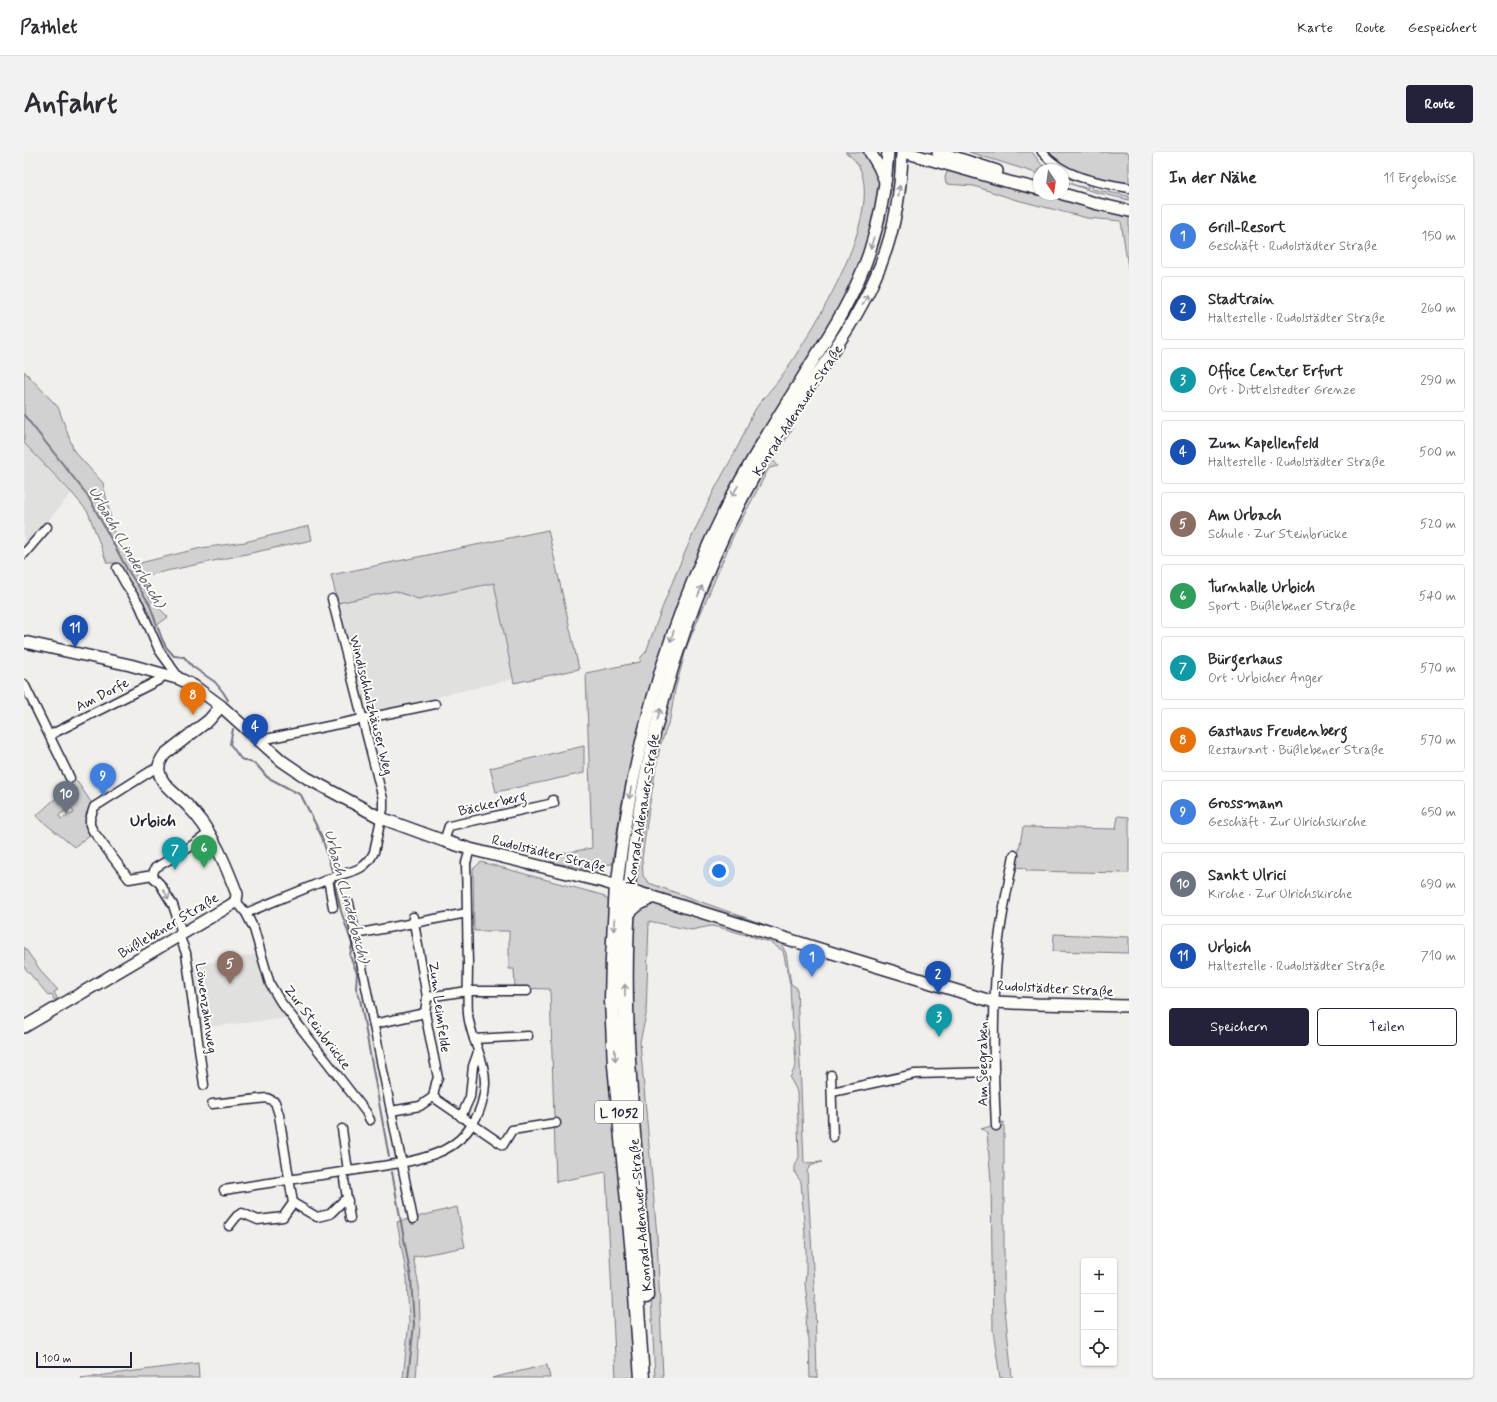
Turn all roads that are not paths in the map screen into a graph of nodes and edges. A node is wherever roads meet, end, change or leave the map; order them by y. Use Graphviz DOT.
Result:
graph roads {
  1 [pos="870,152"];
  2 [pos="888,152"];
  3 [pos="903,152"];
  4 [pos="938,152"];
  5 [pos="1042,152"];
  6 [pos="926,158"];
  7 [pos="901,173"];
  8 [pos="886,183"];
  9 [pos="1033,183"];
  10 [pos="1033,188"];
  11 [pos="1129,188"];
  12 [pos="1069,196"];
  13 [pos="1129,211"];
  14 [pos="48,527"];
  15 [pos="24,554"];
  16 [pos="117,568"];
  17 [pos="332,599"];
  18 [pos="24,642"];
  19 [pos="165,674"];
  20 [pos="180,679"];
  21 [pos="24,684"];
  22 [pos="435,704"];
  23 [pos="222,706"];
  24 [pos="362,718"];
  25 [pos="50,735"];
  26 [pos="262,743"];
  27 [pos="159,767"];
  28 [pos="70,778"];
  29 [pos="553,800"];
  30 [pos="381,818"];
  31 [pos="209,833"];
  32 [pos="444,841"];
  33 [pos="470,849"];
  34 [pos="1014,855"];
  35 [pos="620,863"];
  36 [pos="153,875"];
  37 [pos="332,877"];
  38 [pos="595,879"];
  39 [pos="623,888"];
  40 [pos="650,897"];
  41 [pos="236,901"];
  42 [pos="348,902"];
  43 [pos="333,907"];
  44 [pos="246,913"];
  45 [pos="467,913"];
  46 [pos="627,913"];
  47 [pos="414,920"];
  48 [pos="181,934"];
  49 [pos="355,934"];
  50 [pos="468,991"];
  51 [pos="526,991"];
  52 [pos="427,997"];
  53 [pos="994,1002"];
  54 [pos="1129,1006"];
  55 [pos="425,1013"];
  56 [pos="374,1024"];
  57 [pos="24,1027"];
  58 [pos="528,1036"];
  59 [pos="474,1038"];
  60 [pos="478,1052"];
  61 [pos="995,1072"];
  62 [pos="831,1075"];
  63 [pos="204,1085"];
  64 [pos="832,1092"];
  65 [pos="433,1097"];
  66 [pos="212,1104"];
  67 [pos="391,1111"];
  68 [pos="461,1117"];
  69 [pos="370,1120"];
  70 [pos="556,1123"];
  71 [pos="472,1125"];
  72 [pos="996,1126"];
  73 [pos="342,1129"];
  74 [pos="834,1137"];
  75 [pos="401,1162"];
  76 [pos="348,1171"];
  77 [pos="290,1179"];
  78 [pos="344,1179"];
  79 [pos="224,1190"];
  80 [pos="348,1201"];
  81 [pos="294,1203"];
  82 [pos="350,1218"];
  83 [pos="413,1219"];
  84 [pos="229,1226"];
  85 [pos="642,1378"];
  86 [pos="651,1378"];
  1 -- 8 [label="main road"];
  2 -- 8 [label="main road, Konrad-Adenauer-Straße / L 1052"];
  3 -- 6 [label="main road"];
  3 -- 7 [label="main road, Konrad-Adenauer-Straße / L 1052"];
  4 -- 9 [label="main road"];
  5 -- 11 [label="street"];
  6 -- 7 [label="main road"];
  6 -- 10 [label="main road"];
  39 -- 7 [label="main road, Konrad-Adenauer-Straße / L 1052, one-way"];
  8 -- 35 [label="main road, Konrad-Adenauer-Straße / L 1052, one-way"];
  12 -- 13 [label="main road"];
  14 -- 15 [label="street"];
  16 -- 20 [label="street"];
  17 -- 24 [label="street, Windischholzhäuser Weg"];
  18 -- 19 [label="main road, Rudolstädter Straße"];
  19 -- 20 [label="main road, Rudolstädter Straße"];
  19 -- 25 [label="street, Am Dorfe"];
  20 -- 23 [label="main road, Rudolstädter Straße"];
  21 -- 25 [label="street"];
  22 -- 24 [label="street"];
  23 -- 26 [label="main road, Rudolstädter Straße"];
  23 -- 27 [label="main road"];
  24 -- 26 [label="street"];
  24 -- 30 [label="street, Windischholzhäuser Weg"];
  25 -- 28 [label="street"];
  26 -- 30 [label="main road, Rudolstädter Straße"];
  27 -- 31 [label="main road, Büßlebener Straße"];
  27 -- 36 [label="street"];
  29 -- 32 [label="street, Bäckerberg"];
  30 -- 32 [label="main road, Rudolstädter Straße"];
  30 -- 37 [label="street, Windischholzhäuser Weg"];
  31 -- 36 [label="street"];
  31 -- 41 [label="main road, Büßlebener Straße"];
  32 -- 33 [label="main road, Rudolstädter Straße"];
  33 -- 38 [label="main road, Rudolstädter Straße"];
  33 -- 45 [label="street"];
  34 -- 53 [label="street, Am Seegraben"];
  35 -- 38 [label="main road"];
  35 -- 39 [label="main road, Konrad-Adenauer-Straße / L 1052"];
  36 -- 48 [label="street, Löwenzahnweg, one-way"];
  37 -- 43 [label="street"];
  37 -- 44 [label="street, Windischholzhäuser Weg"];
  38 -- 39 [label="main road, Rudolstädter Straße"];
  39 -- 40 [label="main road, Rudolstädter Straße"];
  39 -- 46 [label="highway, Konrad-Adenauer-Straße / L 1052"];
  39 -- 85 [label="highway, Konrad-Adenauer-Straße / L 1052, one-way"];
  40 -- 46 [label="highway"];
  40 -- 53 [label="main road, Rudolstädter Straße"];
  41 -- 44 [label="street, Zur Steinbrücke"];
  41 -- 48 [label="main road, Büßlebener Straße"];
  42 -- 49 [label="street"];
  44 -- 69 [label="street, Zur Steinbrücke"];
  45 -- 47 [label="street"];
  45 -- 50 [label="street"];
  86 -- 46 [label="highway, Konrad-Adenauer-Straße / L 1052, one-way"];
  47 -- 49 [label="street"];
  47 -- 52 [label="street, Zum Leimfelde"];
  48 -- 57 [label="main road, Büßlebener Straße"];
  48 -- 63 [label="street, Löwenzahnweg"];
  49 -- 56 [label="street"];
  50 -- 51 [label="street"];
  50 -- 52 [label="street"];
  50 -- 59 [label="street"];
  52 -- 55 [label="street, Zum Leimfelde"];
  53 -- 54 [label="main road, Rudolstädter Straße"];
  53 -- 61 [label="street, Am Seegraben"];
  55 -- 56 [label="street"];
  55 -- 65 [label="street, Zum Leimfelde"];
  56 -- 67 [label="street"];
  58 -- 59 [label="street"];
  59 -- 60 [label="street"];
  60 -- 68 [label="street"];
  60 -- 71 [label="street"];
  61 -- 64 [label="street"];
  61 -- 72 [label="street, Am Seegraben"];
  62 -- 64 [label="street"];
  64 -- 74 [label="street"];
  65 -- 67 [label="street"];
  65 -- 68 [label="street"];
  66 -- 77 [label="street"];
  67 -- 75 [label="street"];
  68 -- 71 [label="street"];
  70 -- 71 [label="street"];
  71 -- 75 [label="street"];
  73 -- 76 [label="street"];
  75 -- 76 [label="street"];
  75 -- 83 [label="street"];
  76 -- 77 [label="street"];
  77 -- 79 [label="street"];
  77 -- 81 [label="street"];
  78 -- 80 [label="street"];
  80 -- 81 [label="street"];
  80 -- 82 [label="street"];
  81 -- 84 [label="street"];
}
